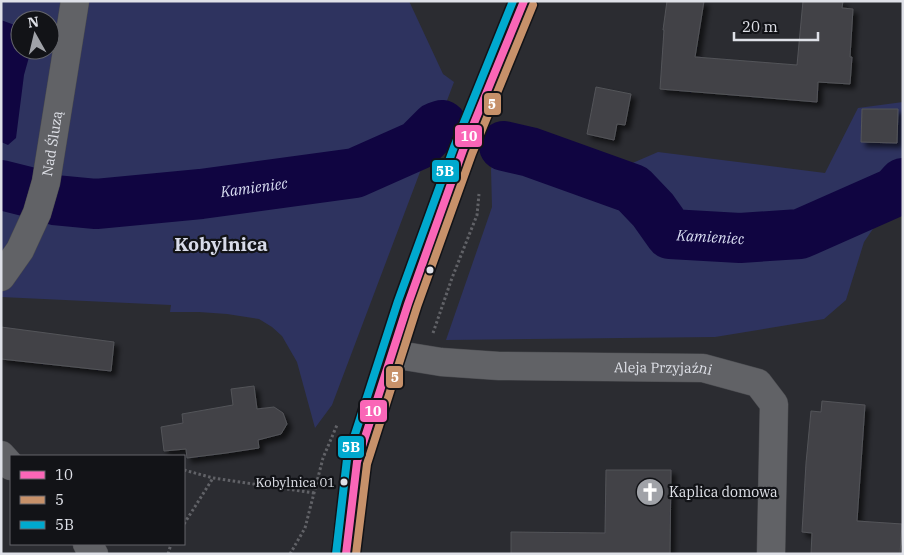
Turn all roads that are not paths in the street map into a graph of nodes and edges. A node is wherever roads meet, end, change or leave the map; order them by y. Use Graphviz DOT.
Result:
graph roads {
  1 [pos="75,1"];
  2 [pos="524,1"];
  3 [pos="1,276"];
  4 [pos="392,354"];
  5 [pos="1,455"];
  6 [pos="10,465"];
  7 [pos="346,554"];
  8 [pos="771,554"];
  1 -- 3 [label="street, Nad Śluzą"];
  2 -- 4 [label="main road"];
  4 -- 7 [label="main road"];
  4 -- 8 [label="street, Aleja Przyjaźni"];
  5 -- 6 [label="street"];
}
